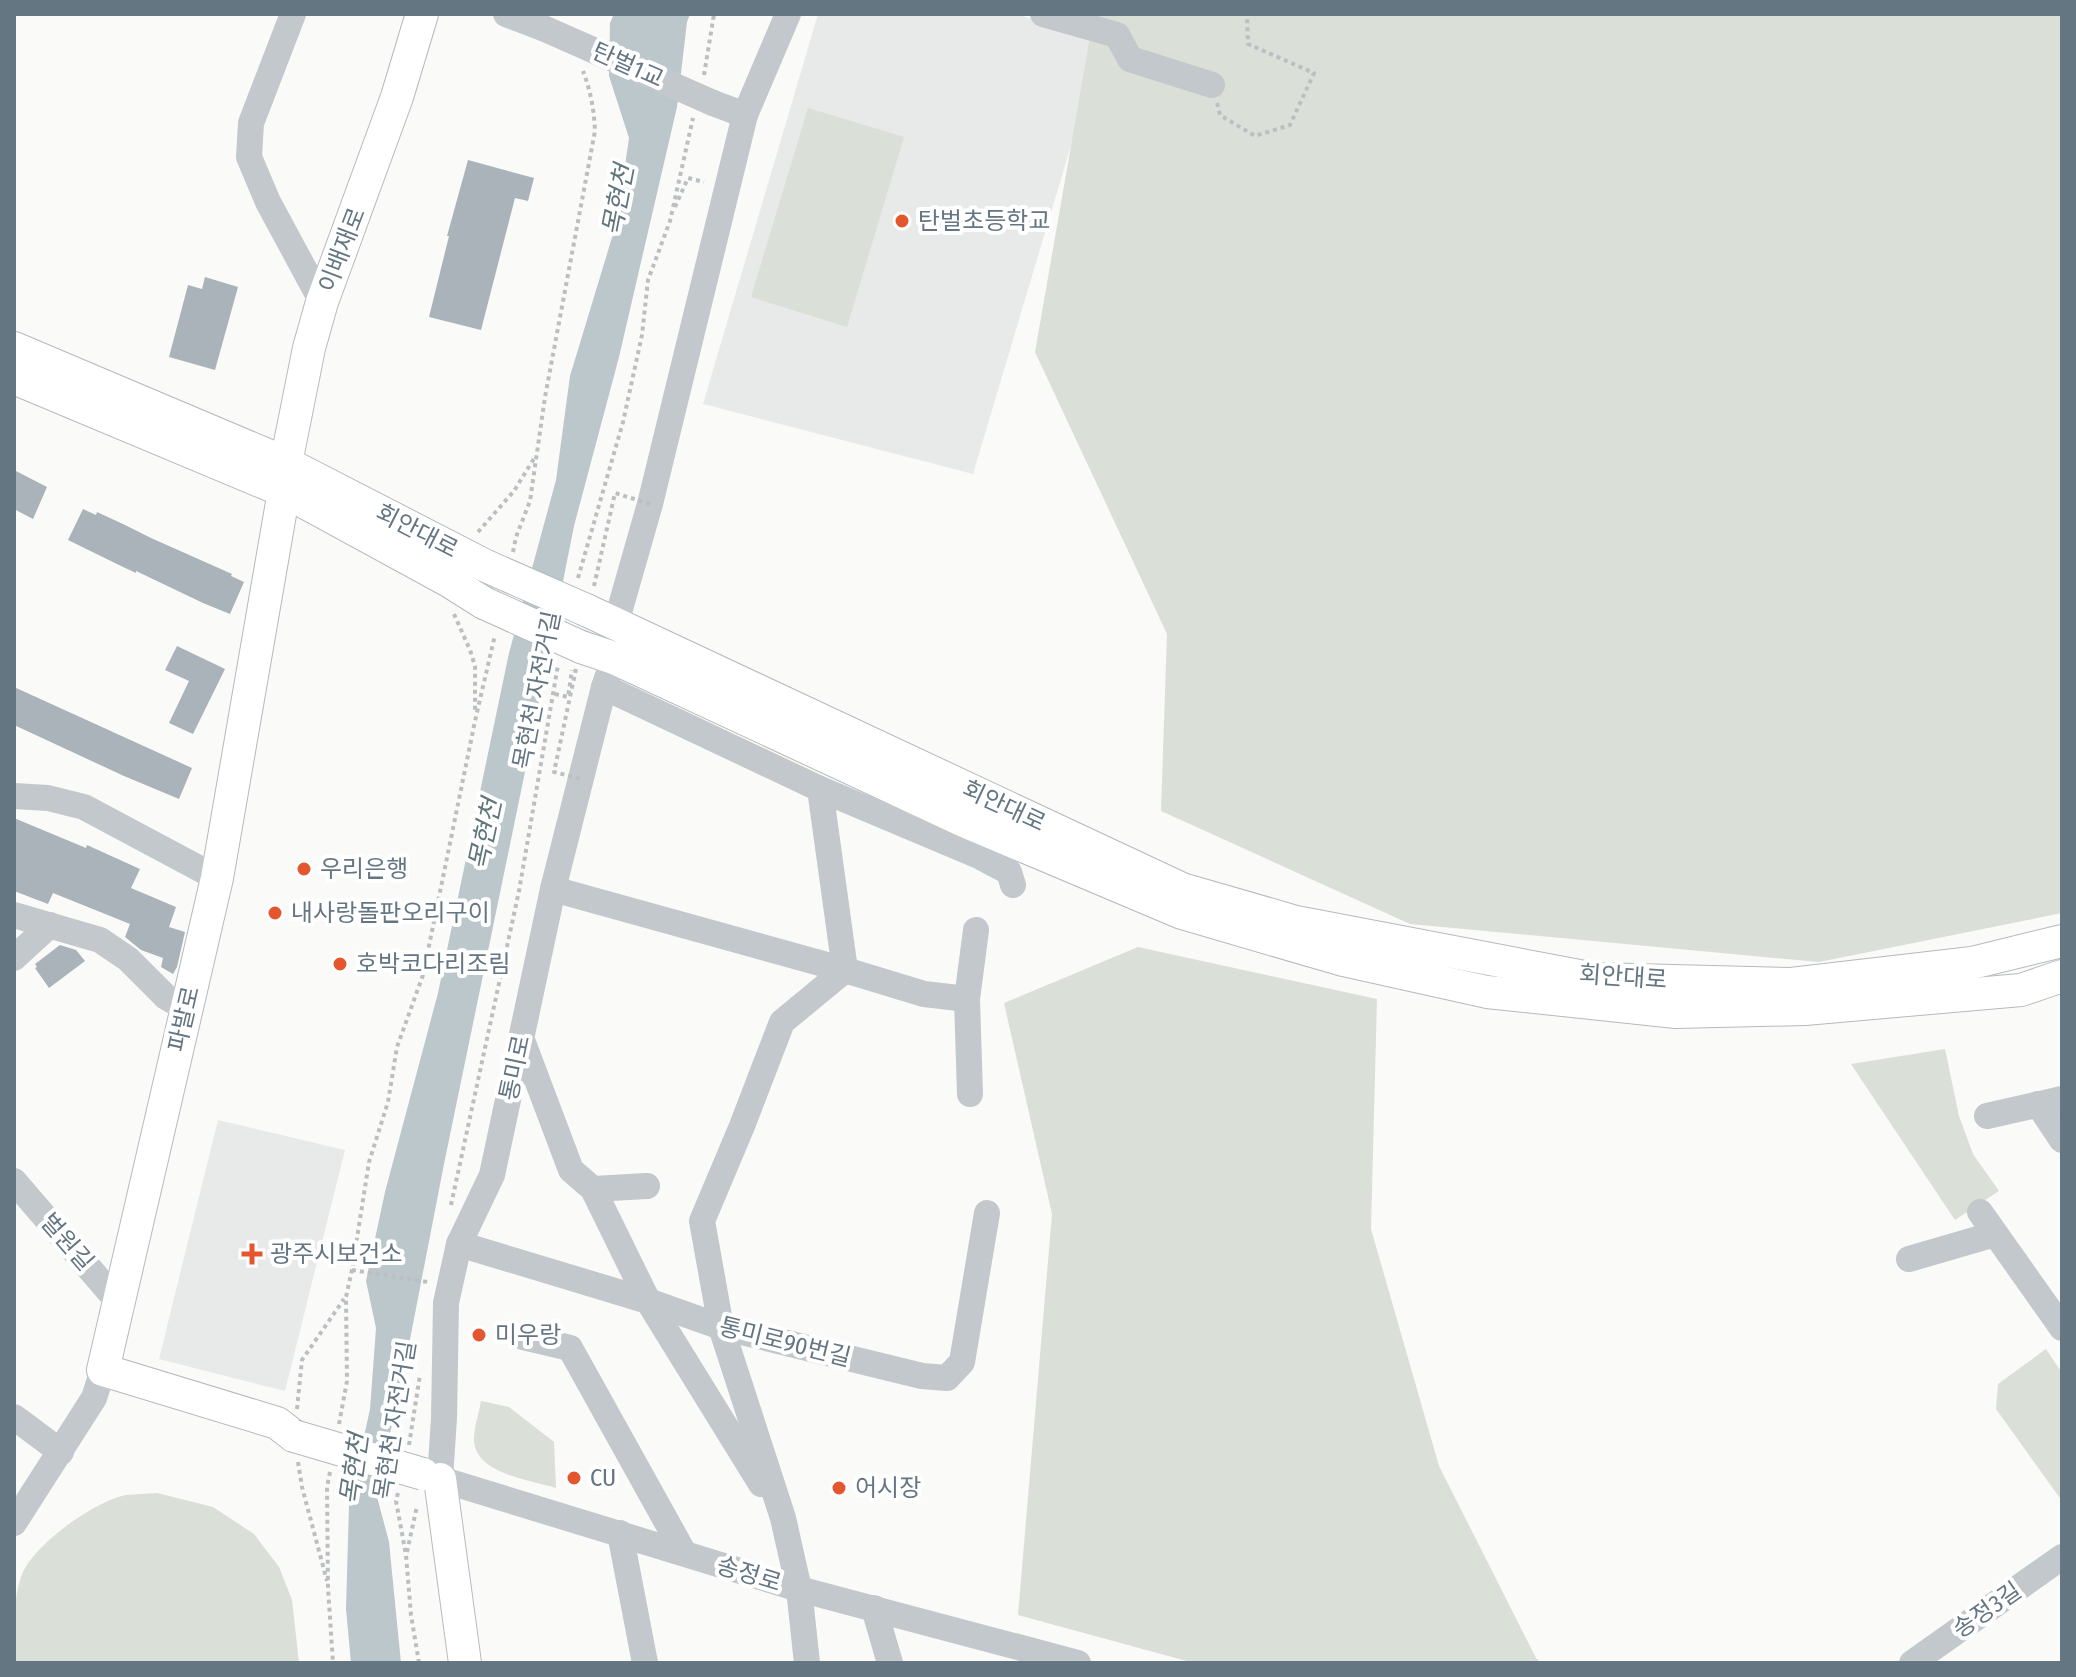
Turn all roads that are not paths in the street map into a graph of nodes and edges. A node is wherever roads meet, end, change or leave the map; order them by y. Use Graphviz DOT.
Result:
graph roads {
  1 [pos="293,14"];
  2 [pos="422,14"];
  3 [pos="506,14"];
  4 [pos="788,14"];
  5 [pos="1043,14"];
  6 [pos="1212,85"];
  7 [pos="745,115"];
  8 [pos="322,302"];
  9 [pos="14,348"];
  10 [pos="14,378"];
  11 [pos="285,477"];
  12 [pos="616,623"];
  13 [pos="609,672"];
  14 [pos="820,789"];
  15 [pos="14,796"];
  16 [pos="217,878"];
  17 [pos="1013,885"];
  18 [pos="553,889"];
  19 [pos="14,915"];
  20 [pos="50,925"];
  21 [pos="976,930"];
  22 [pos="2062,941"];
  23 [pos="14,958"];
  24 [pos="845,970"];
  25 [pos="2062,976"];
  26 [pos="967,999"];
  27 [pos="187,1009"];
  28 [pos="522,1040"];
  29 [pos="970,1094"];
  30 [pos="2050,1102"];
  31 [pos="1987,1116"];
  32 [pos="2062,1140"];
  33 [pos="14,1181"];
  34 [pos="647,1186"];
  35 [pos="593,1189"];
  36 [pos="1980,1212"];
  37 [pos="987,1213"];
  38 [pos="1995,1234"];
  39 [pos="459,1244"];
  40 [pos="1909,1259"];
  41 [pos="648,1301"];
  42 [pos="120,1304"];
  43 [pos="721,1327"];
  44 [pos="2062,1328"];
  45 [pos="523,1337"];
  46 [pos="101,1378"];
  47 [pos="14,1417"];
  48 [pos="61,1452"];
  49 [pos="417,1474"];
  50 [pos="783,1518"];
  51 [pos="14,1523"];
  52 [pos="620,1533"];
  53 [pos="684,1553"];
  54 [pos="2062,1557"];
  55 [pos="799,1589"];
  56 [pos="874,1608"];
  57 [pos="447,1663"];
  58 [pos="465,1663"];
  59 [pos="645,1663"];
  60 [pos="807,1663"];
  61 [pos="890,1663"];
  62 [pos="1078,1663"];
  63 [pos="1912,1663"];
  1 -- 8 [label="street"];
  2 -- 8 [label="main road, 이배재로"];
  3 -- 7 [label="street, 탄벌1교, bridge"];
  4 -- 7 [label="street"];
  5 -- 6 [label="street"];
  7 -- 12 [label="street"];
  8 -- 11 [label="main road, 이배재로"];
  9 -- 11 [label="main road, 회안대로"];
  10 -- 11 [label="main road, 회안대로"];
  11 -- 12 [label="main road, 회안대로, bridge"];
  11 -- 13 [label="main road, 회안대로, bridge"];
  11 -- 16 [label="main road, 파발로"];
  12 -- 22 [label="main road, 회안대로"];
  13 -- 14 [label="street"];
  13 -- 18 [label="street, 통미로"];
  13 -- 25 [label="main road, 회안대로"];
  14 -- 17 [label="street"];
  14 -- 24 [label="street"];
  15 -- 16 [label="street"];
  16 -- 27 [label="main road, 파발로"];
  18 -- 24 [label="street"];
  18 -- 28 [label="street, 통미로"];
  19 -- 20 [label="street"];
  20 -- 23 [label="street"];
  20 -- 27 [label="street"];
  21 -- 26 [label="street"];
  24 -- 26 [label="street"];
  24 -- 43 [label="street"];
  26 -- 29 [label="street"];
  27 -- 42 [label="main road, 파발로"];
  28 -- 35 [label="street"];
  28 -- 39 [label="street, 통미로"];
  30 -- 31 [label="street"];
  30 -- 32 [label="street"];
  33 -- 42 [label="street, 벌원길"];
  34 -- 35 [label="street"];
  35 -- 41 [label="street"];
  36 -- 38 [label="street"];
  37 -- 43 [label="street, 통미로90번길"];
  38 -- 40 [label="street"];
  38 -- 44 [label="street"];
  39 -- 41 [label="street, 통미로90번길"];
  39 -- 49 [label="street, 통미로"];
  41 -- 43 [label="street, 통미로90번길"];
  41 -- 50 [label="street"];
  42 -- 46 [label="main road, 파발로"];
  43 -- 50 [label="street"];
  45 -- 53 [label="street"];
  46 -- 48 [label="street, 파발로"];
  46 -- 49 [label="main road, bridge"];
  47 -- 48 [label="street"];
  48 -- 51 [label="street, 파발로"];
  49 -- 52 [label="street, 송정로"];
  49 -- 57 [label="main road, 통미로"];
  49 -- 58 [label="main road, 통미로"];
  50 -- 55 [label="street"];
  52 -- 53 [label="street, 송정로"];
  52 -- 59 [label="street"];
  53 -- 55 [label="street, 송정로"];
  54 -- 63 [label="street, 송정3길"];
  55 -- 56 [label="street, 송정로"];
  55 -- 60 [label="street"];
  56 -- 61 [label="street"];
  56 -- 62 [label="street, 송정로"];
}
